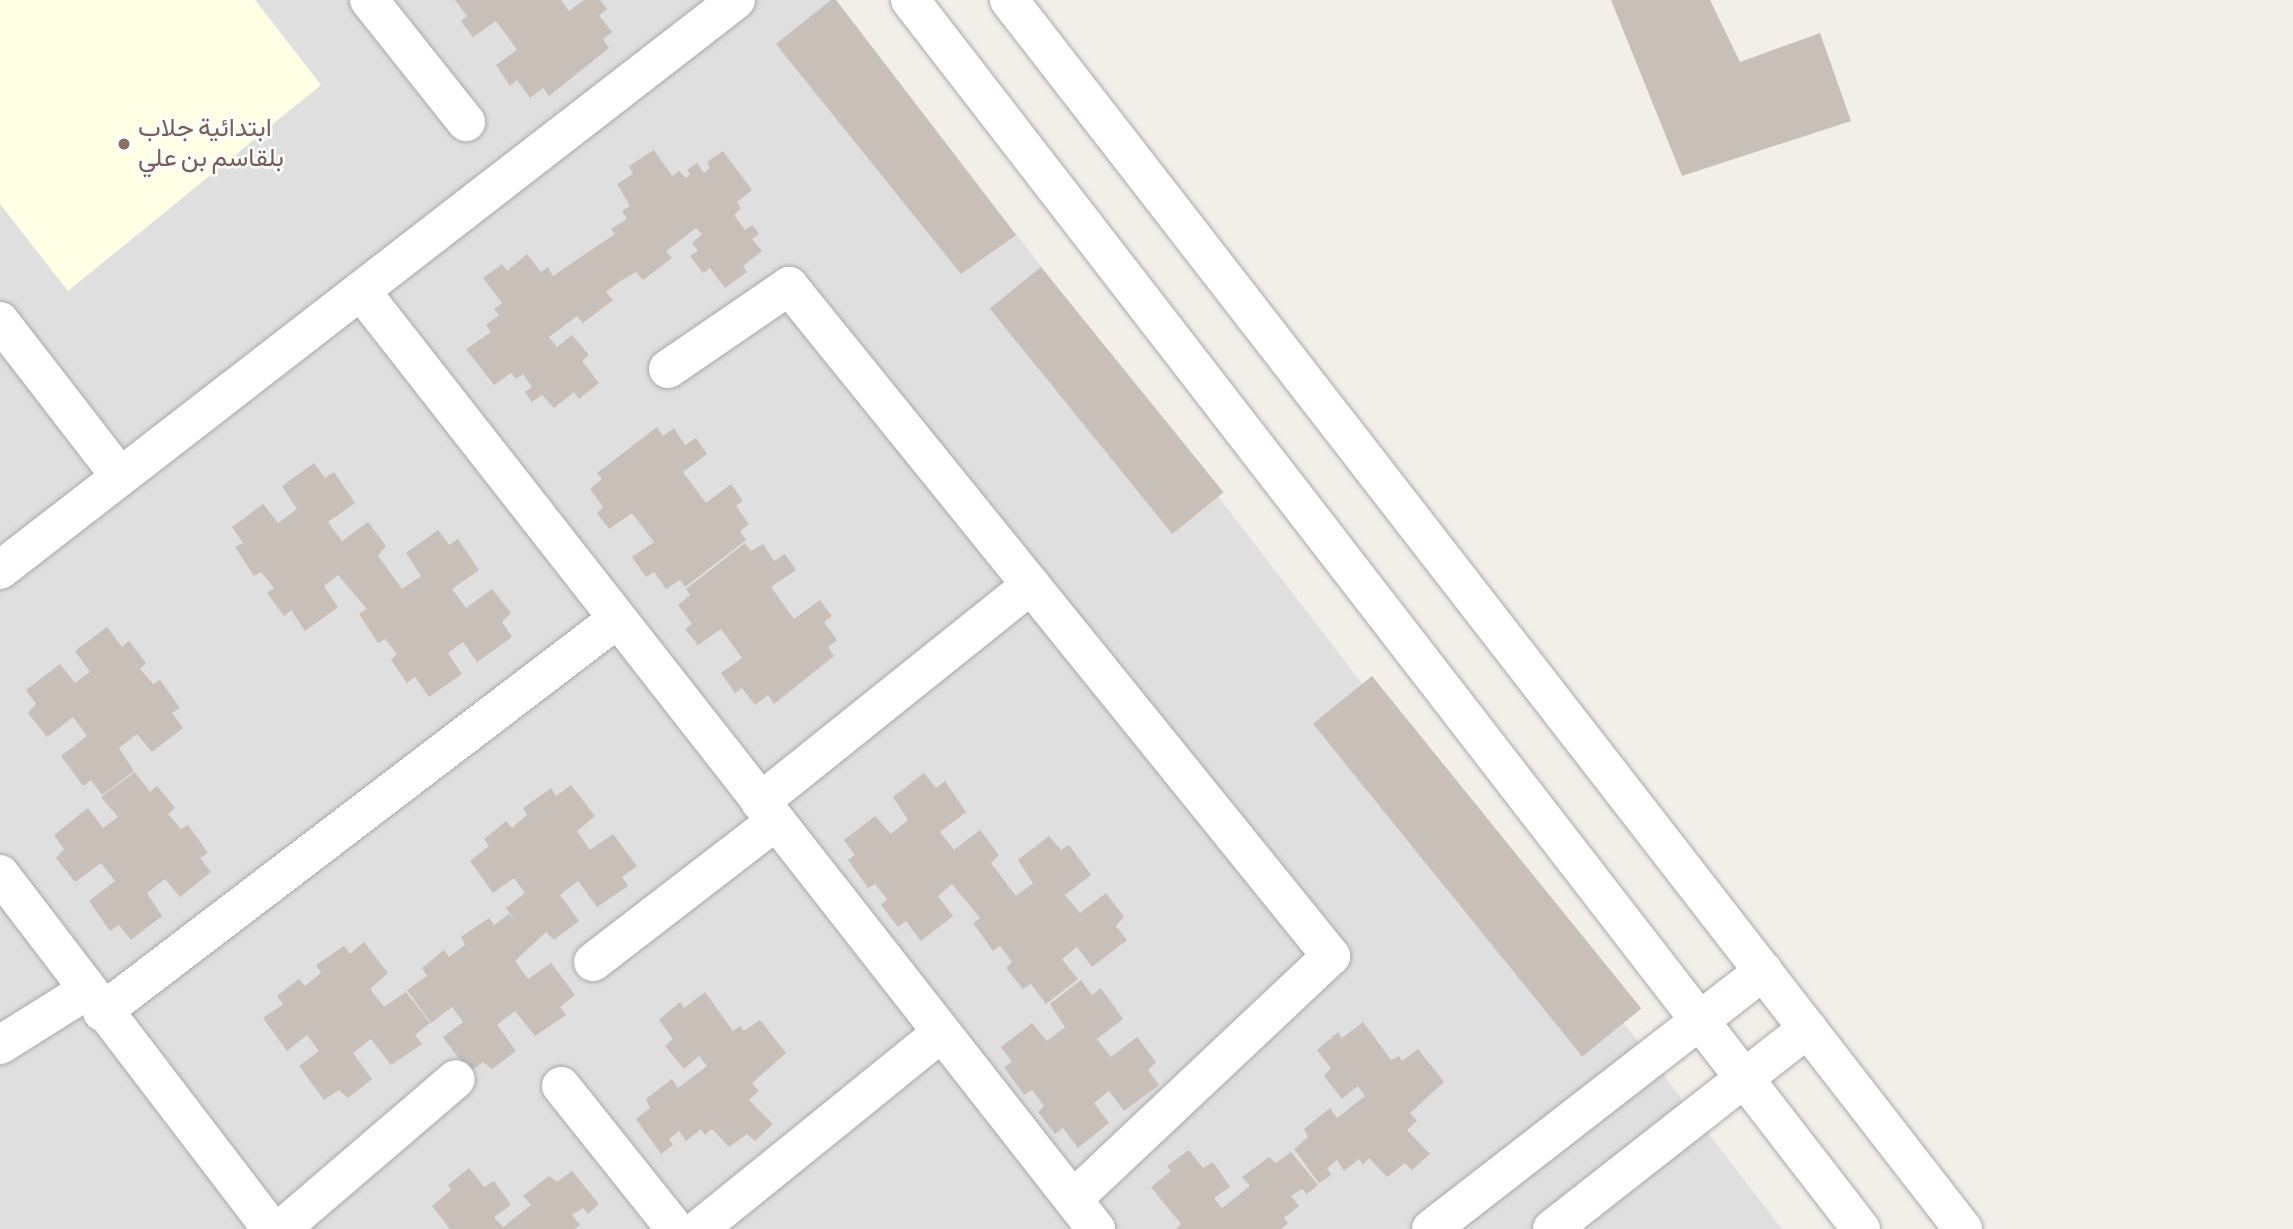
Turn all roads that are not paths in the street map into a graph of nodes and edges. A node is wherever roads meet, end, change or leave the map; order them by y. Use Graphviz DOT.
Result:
graph roads {
  1 [pos="369,0"];
  2 [pos="736,0"];
  3 [pos="910,0"];
  4 [pos="1009,0"];
  5 [pos="466,122"];
  6 [pos="361,291"];
  7 [pos="0,321"];
  8 [pos="668,369"];
  9 [pos="121,477"];
  10 [pos="0,570"];
  11 [pos="1031,585"];
  12 [pos="616,620"];
  13 [pos="768,812"];
  14 [pos="0,874"];
  15 [pos="593,962"];
  16 [pos="1764,971"];
  17 [pos="94,1001"];
  18 [pos="1699,1020"];
  19 [pos="1808,1028"];
  20 [pos="942,1033"];
  21 [pos="0,1045"];
  22 [pos="456,1079"];
  23 [pos="1742,1079"];
  24 [pos="561,1086"];
  25 [pos="1073,1199"];
  26 [pos="271,1229"];
  27 [pos="281,1229"];
  28 [pos="676,1229"];
  29 [pos="699,1229"];
  30 [pos="1096,1229"];
  31 [pos="1431,1229"];
  32 [pos="1552,1229"];
  33 [pos="1861,1229"];
  34 [pos="1963,1229"];
  1 -- 5 [label="street"];
  2 -- 6 [label="street"];
  3 -- 18 [label="street"];
  4 -- 16 [label="street"];
  6 -- 9 [label="street"];
  6 -- 12 [label="street"];
  7 -- 9 [label="street"];
  8 -- 11 [label="street"];
  9 -- 10 [label="street"];
  11 -- 13 [label="street"];
  11 -- 25 [label="street"];
  12 -- 13 [label="street"];
  12 -- 17 [label="street"];
  13 -- 15 [label="street"];
  13 -- 20 [label="street"];
  14 -- 17 [label="street"];
  16 -- 18 [label="street"];
  16 -- 19 [label="street"];
  17 -- 21 [label="street"];
  17 -- 26 [label="street"];
  18 -- 23 [label="street"];
  18 -- 31 [label="street"];
  19 -- 23 [label="street"];
  19 -- 34 [label="street"];
  20 -- 25 [label="street"];
  20 -- 29 [label="street"];
  22 -- 27 [label="street"];
  23 -- 32 [label="street"];
  23 -- 33 [label="street"];
  24 -- 28 [label="street"];
  25 -- 30 [label="street"];
}
